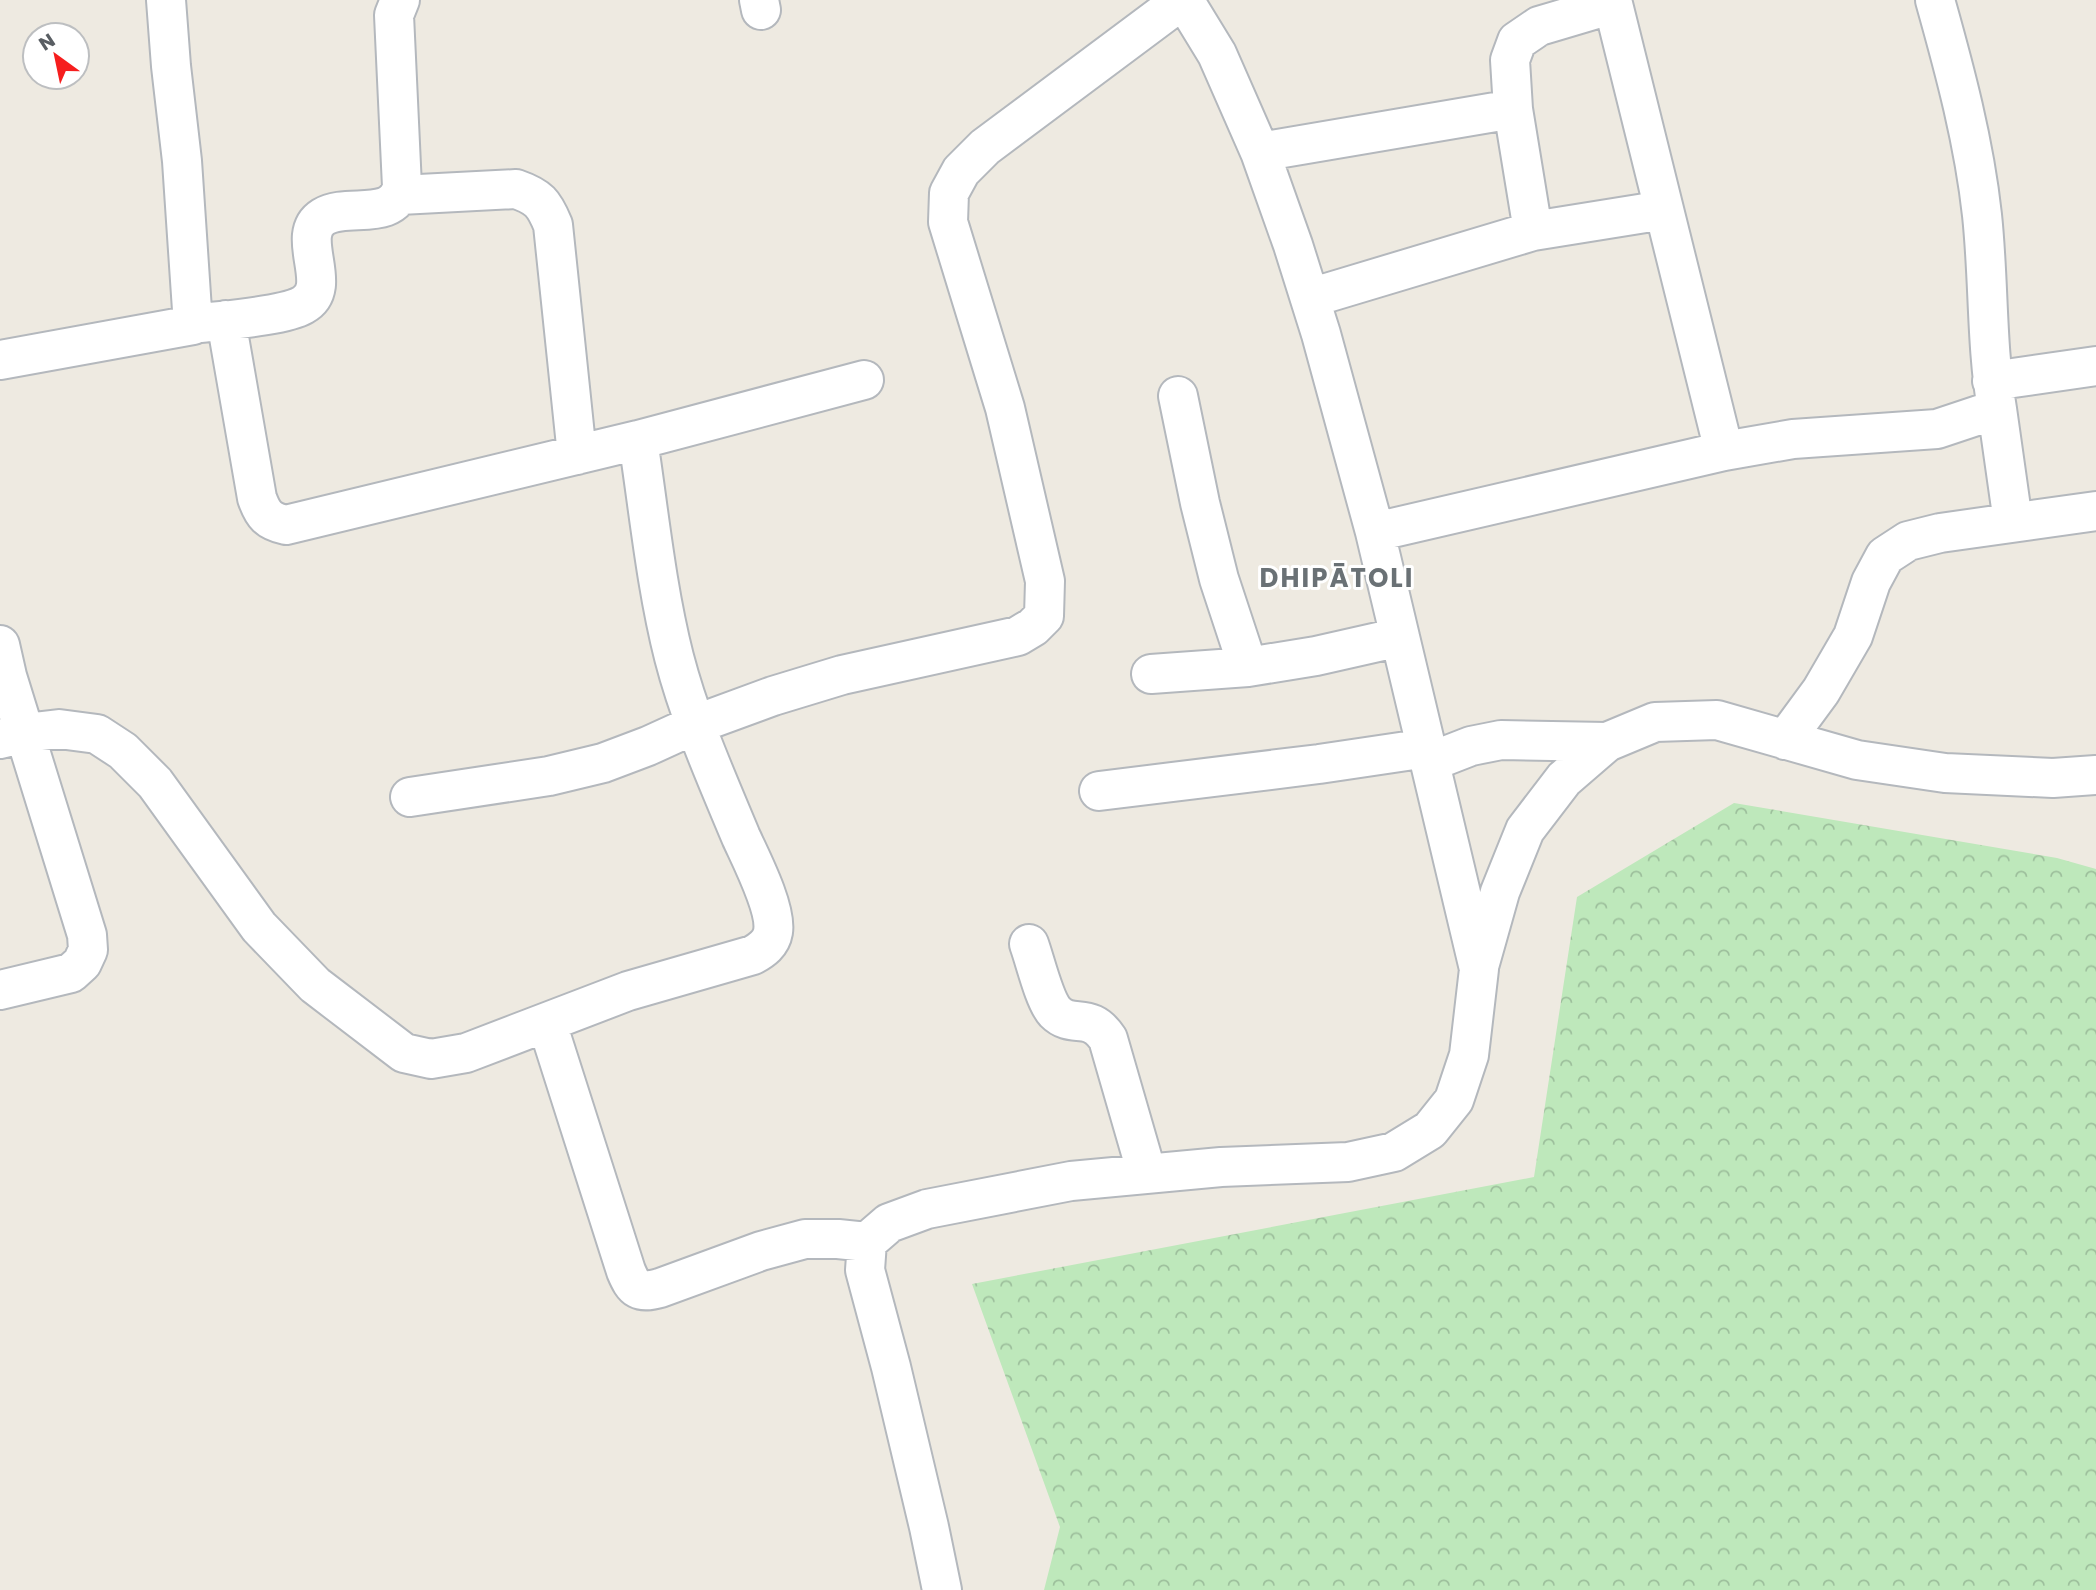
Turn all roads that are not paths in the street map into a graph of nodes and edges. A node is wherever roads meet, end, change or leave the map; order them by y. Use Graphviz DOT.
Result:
graph roads {
  1 [pos="166,0"];
  2 [pos="400,0"];
  3 [pos="1183,0"];
  4 [pos="1935,0"];
  5 [pos="1612,2"];
  6 [pos="1513,108"];
  7 [pos="1260,152"];
  8 [pos="400,195"];
  9 [pos="1664,210"];
  10 [pos="1533,231"];
  11 [pos="1310,298"];
  12 [pos="210,322"];
  13 [pos="0,360"];
  14 [pos="2096,366"];
  15 [pos="864,380"];
  16 [pos="1995,395"];
  17 [pos="1178,396"];
  18 [pos="638,440"];
  19 [pos="1724,451"];
  20 [pos="576,455"];
  21 [pos="2096,511"];
  22 [pos="2013,522"];
  23 [pos="1376,532"];
  24 [pos="1400,637"];
  25 [pos="0,645"];
  26 [pos="1248,667"];
  27 [pos="1151,674"];
  28 [pos="694,725"];
  29 [pos="12,736"];
  30 [pos="1785,740"];
  31 [pos="1608,743"];
  32 [pos="1428,755"];
  33 [pos="2096,775"];
  34 [pos="1099,791"];
  35 [pos="410,797"];
  36 [pos="1029,944"];
  37 [pos="1479,968"];
  38 [pos="0,990"];
  39 [pos="547,1023"];
  40 [pos="1147,1174"];
  41 [pos="867,1242"];
  42 [pos="942,1590"];
  1 -- 12 [label="street"];
  2 -- 8 [label="street"];
  3 -- 7 [label="street"];
  3 -- 28 [label="street"];
  4 -- 16 [label="street"];
  5 -- 6 [label="street"];
  5 -- 9 [label="street"];
  6 -- 7 [label="street"];
  6 -- 10 [label="street"];
  7 -- 11 [label="street"];
  8 -- 12 [label="street"];
  8 -- 20 [label="street"];
  9 -- 10 [label="street"];
  9 -- 19 [label="street"];
  10 -- 11 [label="street"];
  11 -- 23 [label="street"];
  12 -- 13 [label="street"];
  12 -- 20 [label="street"];
  14 -- 16 [label="street"];
  15 -- 18 [label="street"];
  16 -- 19 [label="street"];
  16 -- 22 [label="street"];
  17 -- 26 [label="street"];
  18 -- 20 [label="street"];
  18 -- 28 [label="street"];
  19 -- 23 [label="street"];
  21 -- 22 [label="street"];
  22 -- 30 [label="street"];
  23 -- 24 [label="street"];
  24 -- 26 [label="street"];
  24 -- 32 [label="street"];
  25 -- 29 [label="street"];
  26 -- 27 [label="street"];
  28 -- 35 [label="street"];
  28 -- 39 [label="street"];
  29 -- 38 [label="street"];
  29 -- 39 [label="street"];
  30 -- 31 [label="street"];
  30 -- 33 [label="street"];
  31 -- 32 [label="street"];
  31 -- 37 [label="street"];
  32 -- 34 [label="street"];
  32 -- 37 [label="street"];
  36 -- 40 [label="street"];
  37 -- 40 [label="street"];
  39 -- 41 [label="street"];
  40 -- 41 [label="street"];
  41 -- 42 [label="street"];
}
